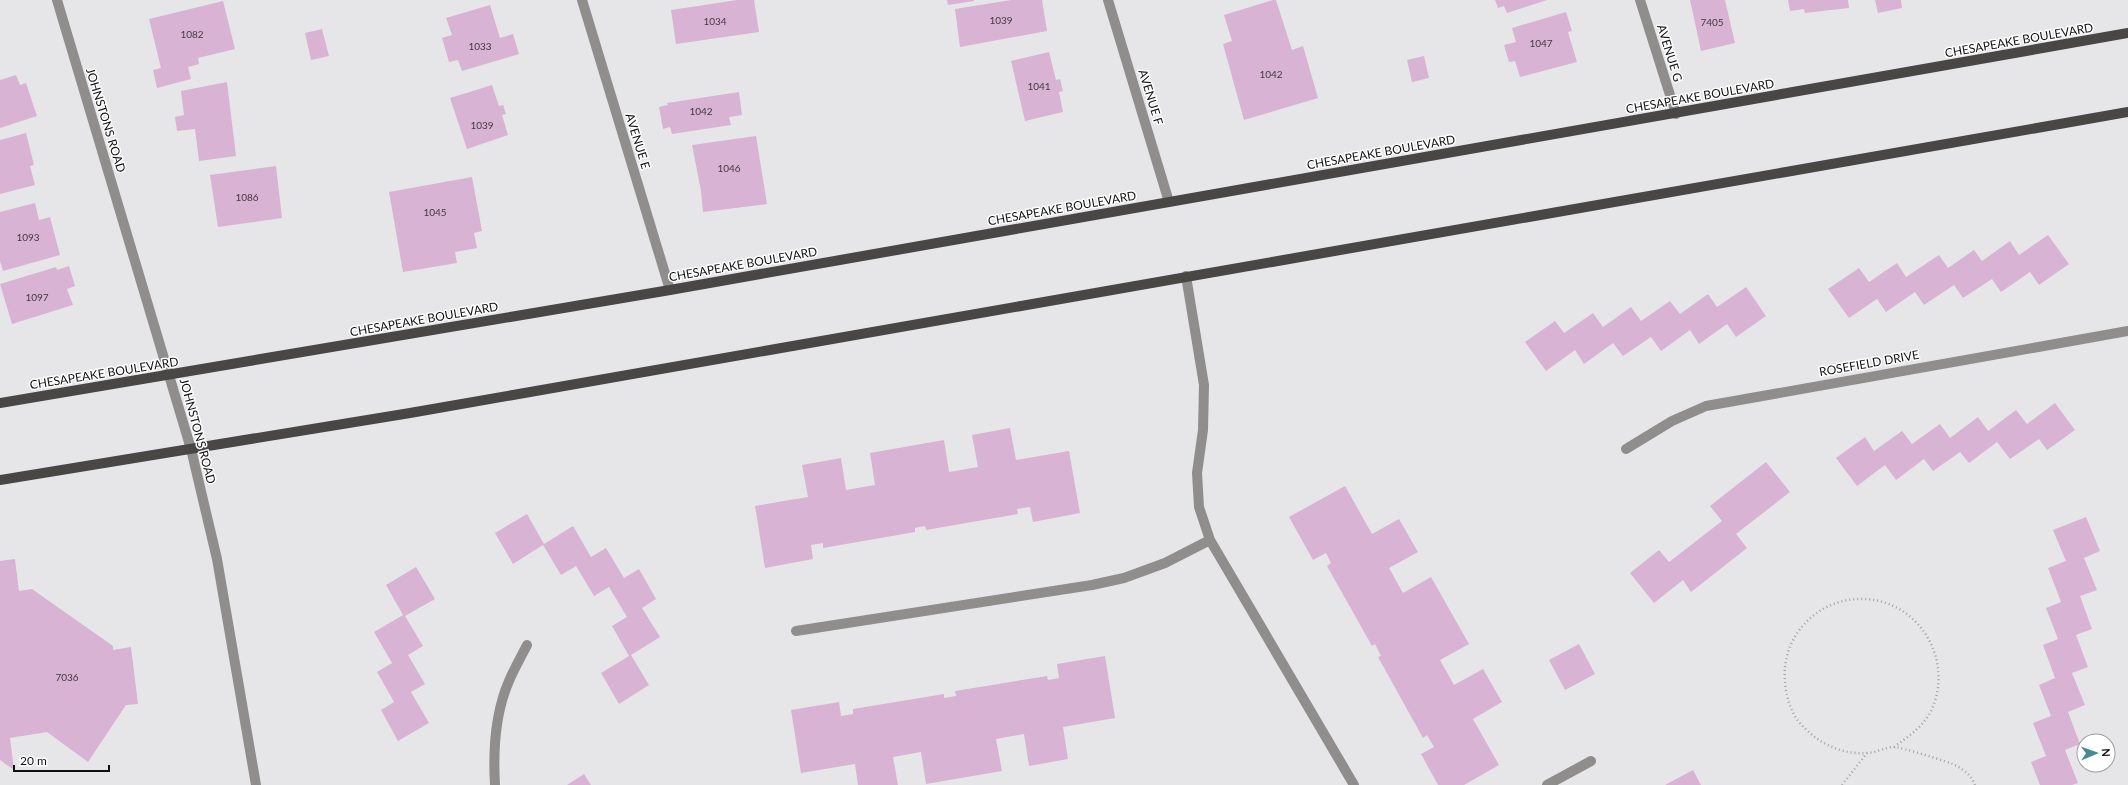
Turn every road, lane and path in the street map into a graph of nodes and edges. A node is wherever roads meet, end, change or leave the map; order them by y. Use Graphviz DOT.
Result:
graph roads {
  1 [pos="57,0"];
  2 [pos="582,0"];
  3 [pos="1108,0"];
  4 [pos="1640,0"];
  5 [pos="2128,34"];
  6 [pos="2128,112"];
  7 [pos="1676,114"];
  8 [pos="1169,202"];
  9 [pos="1186,276"];
  10 [pos="670,290"];
  11 [pos="2128,331"];
  12 [pos="169,376"];
  13 [pos="0,403"];
  14 [pos="191,449"];
  15 [pos="1626,449"];
  16 [pos="0,480"];
  17 [pos="1210,540"];
  18 [pos="796,631"];
  19 [pos="526,645"];
  20 [pos="1894,747"];
  21 [pos="1868,753"];
  22 [pos="1591,761"];
  23 [pos="256,785"];
  24 [pos="495,785"];
  25 [pos="1354,785"];
  26 [pos="1547,785"];
  27 [pos="1842,785"];
  28 [pos="1975,785"];
  1 -- 12 [label="street, JOHNSTONS ROAD"];
  2 -- 10 [label="street, AVENUE E"];
  3 -- 8 [label="street, AVENUE F"];
  4 -- 7 [label="street, AVENUE G"];
  5 -- 7 [label="main road, CHESAPEAKE BOULEVARD"];
  6 -- 9 [label="main road"];
  7 -- 8 [label="main road, CHESAPEAKE BOULEVARD"];
  8 -- 10 [label="main road, CHESAPEAKE BOULEVARD"];
  9 -- 14 [label="main road"];
  9 -- 17 [label="street"];
  10 -- 12 [label="main road, CHESAPEAKE BOULEVARD"];
  11 -- 15 [label="street, ROSEFIELD DRIVE"];
  12 -- 13 [label="main road, CHESAPEAKE BOULEVARD"];
  12 -- 14 [label="street, JOHNSTONS ROAD"];
  14 -- 16 [label="main road"];
  14 -- 23 [label="street, JOHNSTONS ROAD"];
  17 -- 18 [label="street"];
  17 -- 25 [label="street"];
  19 -- 24 [label="street"];
  20 -- 21 [label="path"];
  20 -- 21 [label="path"];
  20 -- 28 [label="path"];
  21 -- 27 [label="path"];
  22 -- 26 [label="street"];
}
